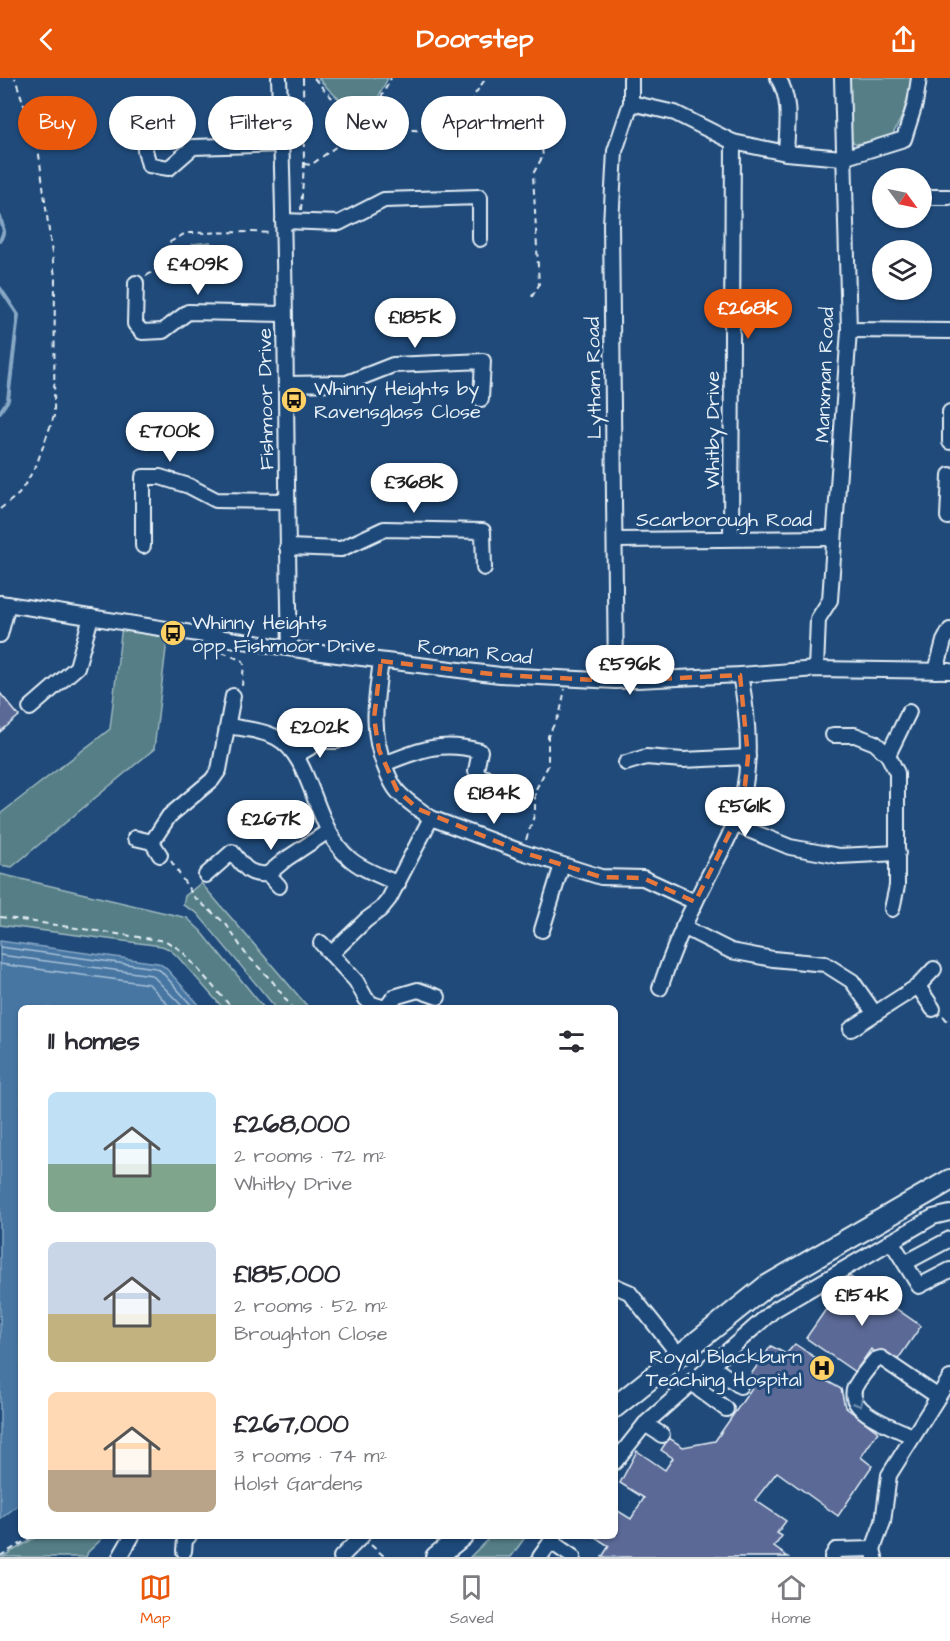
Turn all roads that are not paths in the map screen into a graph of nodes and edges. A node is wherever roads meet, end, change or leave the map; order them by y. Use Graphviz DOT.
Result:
graph roads {
  1 [pos="279,78"];
  2 [pos="631,78"];
  3 [pos="778,78"];
  4 [pos="842,78"];
  5 [pos="919,78"];
  6 [pos="280,96"];
  7 [pos="631,103"];
  8 [pos="733,142"];
  9 [pos="145,150"];
  10 [pos="190,150"];
  11 [pos="282,150"];
  12 [pos="786,153"];
  13 [pos="843,158"];
  14 [pos="932,199"];
  15 [pos="950,201"];
  16 [pos="284,228"];
  17 [pos="480,239"];
  18 [pos="136,283"];
  19 [pos="284,314"];
  20 [pos="849,330"];
  21 [pos="950,332"];
  22 [pos="286,384"];
  23 [pos="481,399"];
  24 [pos="950,412"];
  25 [pos="950,442"];
  26 [pos="950,475"];
  27 [pos="286,501"];
  28 [pos="948,517"];
  29 [pos="731,538"];
  30 [pos="834,538"];
  31 [pos="615,540"];
  32 [pos="143,546"];
  33 [pos="287,547"];
  34 [pos="484,568"];
  35 [pos="4,603"];
  36 [pos="91,617"];
  37 [pos="950,630"];
  38 [pos="0,635"];
  39 [pos="290,648"];
  40 [pos="381,661"];
  41 [pos="816,669"];
  42 [pos="943,671"];
  43 [pos="740,675"];
  44 [pos="616,681"];
  45 [pos="233,696"];
  46 [pos="30,708"];
  47 [pos="909,712"];
  48 [pos="228,726"];
  49 [pos="833,735"];
  50 [pos="337,741"];
  51 [pos="297,755"];
  52 [pos="888,755"];
  53 [pos="748,757"];
  54 [pos="626,763"];
  55 [pos="384,765"];
  56 [pos="513,788"];
  57 [pos="431,818"];
  58 [pos="734,824"];
  59 [pos="327,832"];
  60 [pos="135,838"];
  61 [pos="152,842"];
  62 [pos="898,853"];
  63 [pos="160,855"];
  64 [pos="562,865"];
  65 [pos="268,874"];
  66 [pos="206,875"];
  67 [pos="398,884"];
  68 [pos="279,886"];
  69 [pos="695,902"];
  70 [pos="892,909"];
  71 [pos="683,927"];
  72 [pos="542,930"];
  73 [pos="321,943"];
  74 [pos="331,954"];
  75 [pos="934,969"];
  76 [pos="918,986"];
  77 [pos="660,988"];
  78 [pos="438,997"];
  79 [pos="388,1004"];
  80 [pos="933,1009"];
  81 [pos="874,1014"];
  82 [pos="851,1029"];
  83 [pos="950,1180"];
  84 [pos="950,1213"];
  85 [pos="950,1239"];
  86 [pos="891,1241"];
  87 [pos="905,1263"];
  88 [pos="950,1270"];
  89 [pos="618,1287"];
  90 [pos="679,1355"];
  91 [pos="710,1365"];
  92 [pos="950,1378"];
  93 [pos="692,1381"];
  94 [pos="740,1386"];
  95 [pos="937,1396"];
  96 [pos="618,1405"];
  97 [pos="726,1409"];
  98 [pos="645,1424"];
  99 [pos="662,1435"];
  100 [pos="912,1436"];
  101 [pos="618,1458"];
  102 [pos="130,1539"];
  103 [pos="360,1539"];
  104 [pos="458,1539"];
  105 [pos="553,1539"];
  106 [pos="874,1553"];
  107 [pos="120,1557"];
  108 [pos="341,1557"];
  109 [pos="436,1557"];
  110 [pos="540,1557"];
  111 [pos="573,1557"];
  112 [pos="832,1557"];
  1 -- 6 [label="street, Fishmoor Drive"];
  2 -- 7 [label="street, Lytham Road"];
  3 -- 12 [label="street"];
  4 -- 13 [label="street, Manxman Road"];
  5 -- 13 [label="street"];
  7 -- 8 [label="street"];
  7 -- 31 [label="street, Lytham Road"];
  8 -- 12 [label="street"];
  8 -- 29 [label="street, Whitby Drive"];
  9 -- 10 [label="street"];
  11 -- 16 [label="street, Fishmoor Drive"];
  12 -- 13 [label="street"];
  13 -- 20 [label="street, Manxman Road"];
  14 -- 15 [label="street"];
  16 -- 17 [label="street"];
  16 -- 19 [label="street, Fishmoor Drive"];
  18 -- 19 [label="street"];
  19 -- 22 [label="street, Fishmoor Drive"];
  20 -- 21 [label="street"];
  20 -- 30 [label="street, Manxman Road"];
  22 -- 23 [label="street"];
  22 -- 27 [label="street, Fishmoor Drive"];
  24 -- 25 [label="street"];
  26 -- 28 [label="street"];
  27 -- 32 [label="street"];
  27 -- 33 [label="street, Fishmoor Drive"];
  29 -- 30 [label="street, Scarborough Road"];
  29 -- 31 [label="street, Scarborough Road"];
  30 -- 41 [label="street, Manxman Road"];
  31 -- 44 [label="street, Lytham Road"];
  33 -- 34 [label="street"];
  33 -- 39 [label="street, Fishmoor Drive"];
  35 -- 36 [label="street, Roman Road"];
  35 -- 38 [label="street"];
  36 -- 39 [label="street, Roman Road"];
  36 -- 46 [label="street"];
  37 -- 42 [label="street"];
  39 -- 40 [label="street, Roman Road"];
  40 -- 44 [label="street, Roman Road"];
  40 -- 55 [label="street"];
  41 -- 42 [label="street, Roman Road"];
  41 -- 43 [label="street, Roman Road"];
  43 -- 44 [label="street, Roman Road"];
  43 -- 53 [label="street"];
  45 -- 48 [label="street"];
  47 -- 52 [label="street"];
  48 -- 51 [label="street"];
  48 -- 61 [label="street"];
  49 -- 52 [label="street"];
  50 -- 51 [label="street"];
  51 -- 59 [label="street"];
  52 -- 62 [label="street"];
  53 -- 54 [label="street"];
  53 -- 58 [label="street"];
  55 -- 56 [label="street"];
  55 -- 57 [label="street"];
  57 -- 64 [label="street"];
  57 -- 67 [label="street"];
  58 -- 62 [label="street"];
  58 -- 69 [label="street"];
  59 -- 65 [label="street"];
  59 -- 67 [label="street"];
  60 -- 61 [label="street"];
  61 -- 63 [label="street"];
  62 -- 70 [label="street"];
  64 -- 69 [label="street"];
  64 -- 72 [label="street"];
  65 -- 66 [label="street"];
  65 -- 68 [label="street"];
  67 -- 74 [label="street"];
  69 -- 71 [label="street"];
  71 -- 77 [label="street"];
  71 -- 81 [label="street"];
  73 -- 74 [label="street"];
  74 -- 79 [label="street"];
  75 -- 76 [label="street"];
  76 -- 80 [label="street"];
  76 -- 81 [label="street"];
  78 -- 79 [label="street"];
  81 -- 82 [label="street"];
  83 -- 90 [label="highway"];
  84 -- 86 [label="street"];
  85 -- 87 [label="street"];
  86 -- 87 [label="street"];
  86 -- 91 [label="street"];
  87 -- 88 [label="street"];
  89 -- 90 [label="street"];
  90 -- 96 [label="highway"];
  91 -- 93 [label="street"];
  91 -- 94 [label="street"];
  92 -- 95 [label="street"];
  93 -- 97 [label="street"];
  93 -- 98 [label="street"];
  95 -- 100 [label="street"];
  95 -- 100 [label="street, one-way"];
  98 -- 99 [label="street"];
  98 -- 101 [label="street"];
  100 -- 106 [label="street"];
  102 -- 107 [label="street"];
  103 -- 108 [label="street"];
  104 -- 109 [label="highway"];
  105 -- 110 [label="street"];
  105 -- 111 [label="street"];
  106 -- 112 [label="street"];
}
